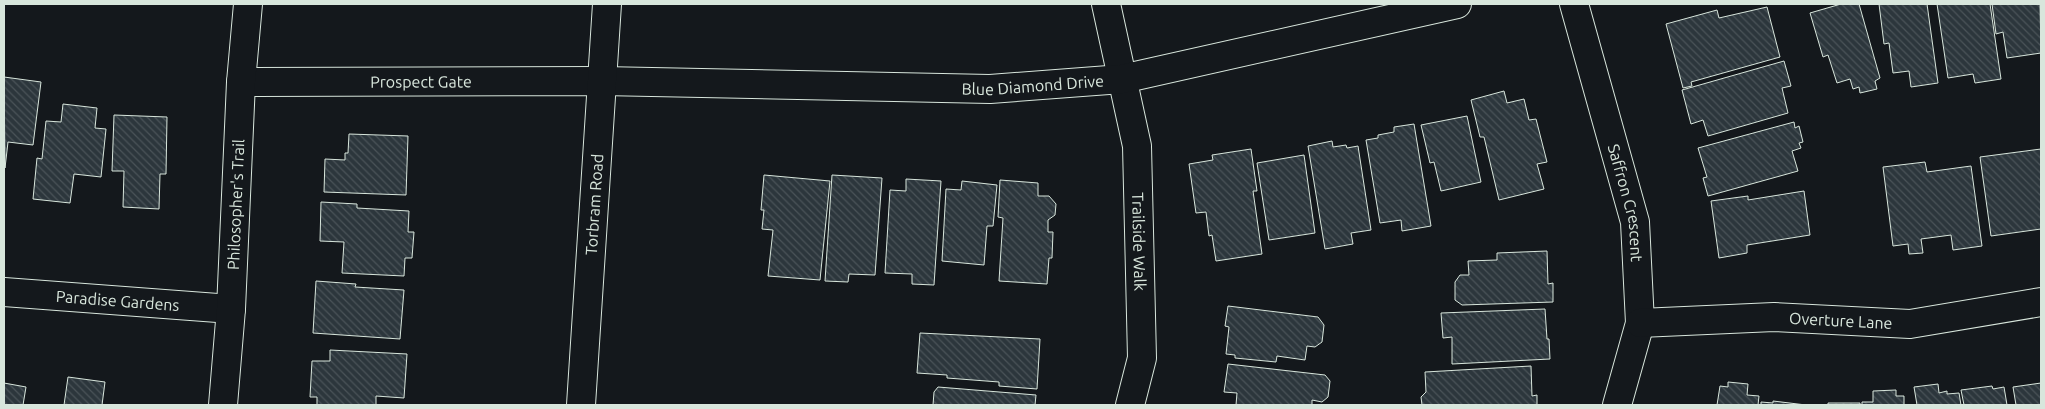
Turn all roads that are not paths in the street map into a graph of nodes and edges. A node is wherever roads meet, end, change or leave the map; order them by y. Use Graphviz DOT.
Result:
graph roads {
  1 [pos="248,4"];
  2 [pos="607,4"];
  3 [pos="1106,4"];
  4 [pos="1457,4"];
  5 [pos="1574,4"];
  6 [pos="1122,79"];
  7 [pos="602,81"];
  8 [pos="241,82"];
  9 [pos="4,292"];
  10 [pos="2041,302"];
  11 [pos="231,309"];
  12 [pos="1640,323"];
  13 [pos="223,405"];
  14 [pos="581,405"];
  15 [pos="1130,405"];
  16 [pos="1617,405"];
  1 -- 8 [label="street, Philosopher's Trail"];
  2 -- 7 [label="street, Torbram Road"];
  3 -- 6 [label="street, Trailside Walk"];
  4 -- 6 [label="street, Blue Diamond Drive"];
  5 -- 12 [label="street, Saffron Crescent"];
  6 -- 7 [label="street, Blue Diamond Drive"];
  6 -- 15 [label="street, Trailside Walk"];
  7 -- 8 [label="street, Prospect Gate"];
  7 -- 14 [label="street, Torbram Road"];
  8 -- 11 [label="street, Philosopher's Trail"];
  9 -- 11 [label="street, Paradise Gardens"];
  10 -- 12 [label="street, Overture Lane"];
  11 -- 13 [label="street, Philosopher's Trail"];
  12 -- 16 [label="street, Saffron Crescent"];
}
